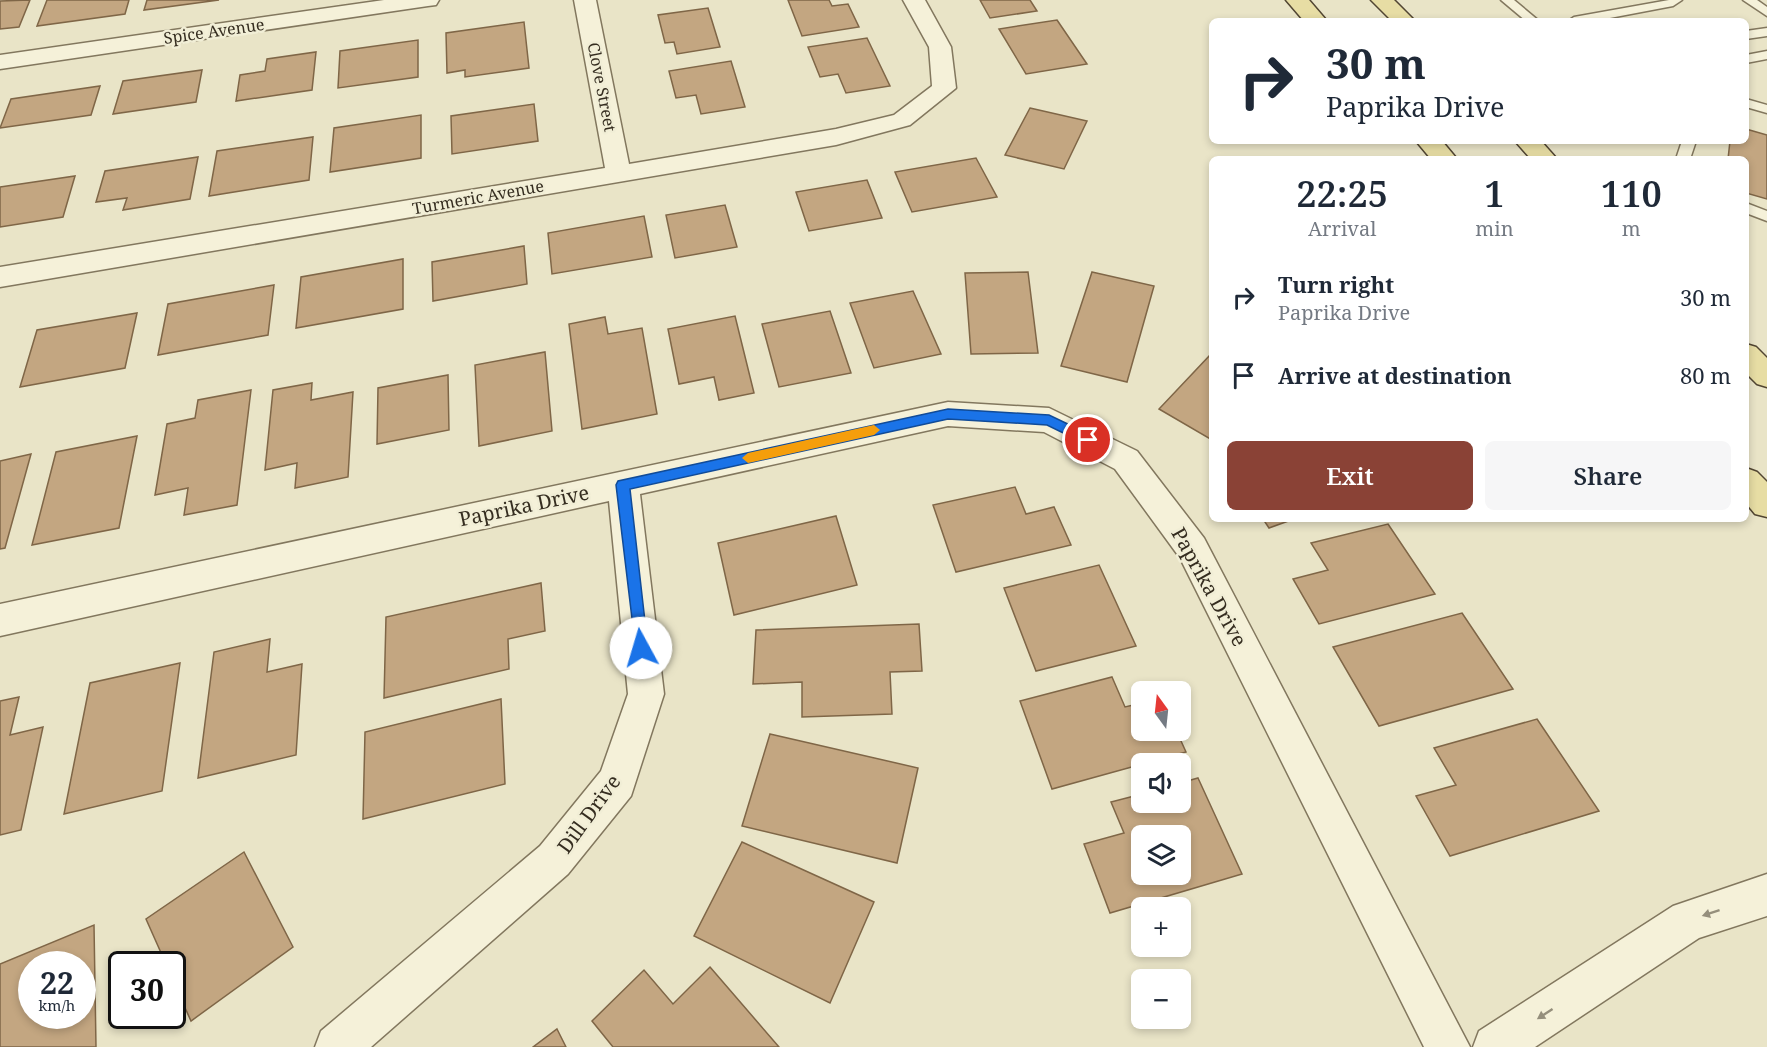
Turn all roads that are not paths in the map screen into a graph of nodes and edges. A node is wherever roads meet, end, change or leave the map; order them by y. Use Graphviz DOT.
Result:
graph roads {
  1 [pos="428,0"];
  2 [pos="585,0"];
  3 [pos="914,0"];
  4 [pos="1297,0"];
  5 [pos="1382,0"];
  6 [pos="1507,0"];
  7 [pos="1676,0"];
  8 [pos="1749,0"];
  9 [pos="1766,10"];
  10 [pos="1313,18"];
  11 [pos="1401,18"];
  12 [pos="1529,18"];
  13 [pos="1589,18"];
  14 [pos="1767,32"];
  15 [pos="1749,35"];
  16 [pos="1767,55"];
  17 [pos="1749,58"];
  18 [pos="0,62"];
  19 [pos="1749,104"];
  20 [pos="1767,109"];
  21 [pos="1431,144"];
  22 [pos="1530,144"];
  23 [pos="1442,156"];
  24 [pos="1542,156"];
  25 [pos="619,174"];
  26 [pos="1749,209"];
  27 [pos="1767,216"];
  28 [pos="0,277"];
  29 [pos="1749,359"];
  30 [pos="1767,376"];
  31 [pos="1749,484"];
  32 [pos="623,485"];
  33 [pos="1767,504"];
  34 [pos="0,620"];
  35 [pos="1767,895"];
  36 [pos="337,1047"];
  37 [pos="1448,1047"];
  38 [pos="1495,1047"];
  1 -- 18 [label="street, Spice Avenue"];
  2 -- 25 [label="street, Clove Street"];
  3 -- 25 [label="street, Turmeric Avenue"];
  4 -- 10 [label="main road"];
  5 -- 11 [label="main road"];
  6 -- 12 [label="lane"];
  7 -- 13 [label="lane"];
  8 -- 9 [label="lane"];
  14 -- 15 [label="lane"];
  16 -- 17 [label="lane"];
  19 -- 20 [label="lane"];
  21 -- 23 [label="main road"];
  22 -- 24 [label="main road"];
  25 -- 28 [label="street, Turmeric Avenue"];
  26 -- 27 [label="lane"];
  29 -- 30 [label="main road"];
  31 -- 33 [label="main road"];
  32 -- 34 [label="street, Paprika Drive"];
  32 -- 36 [label="street, Dill Drive"];
  32 -- 37 [label="street, Paprika Drive"];
  35 -- 38 [label="street, one-way"];
}
